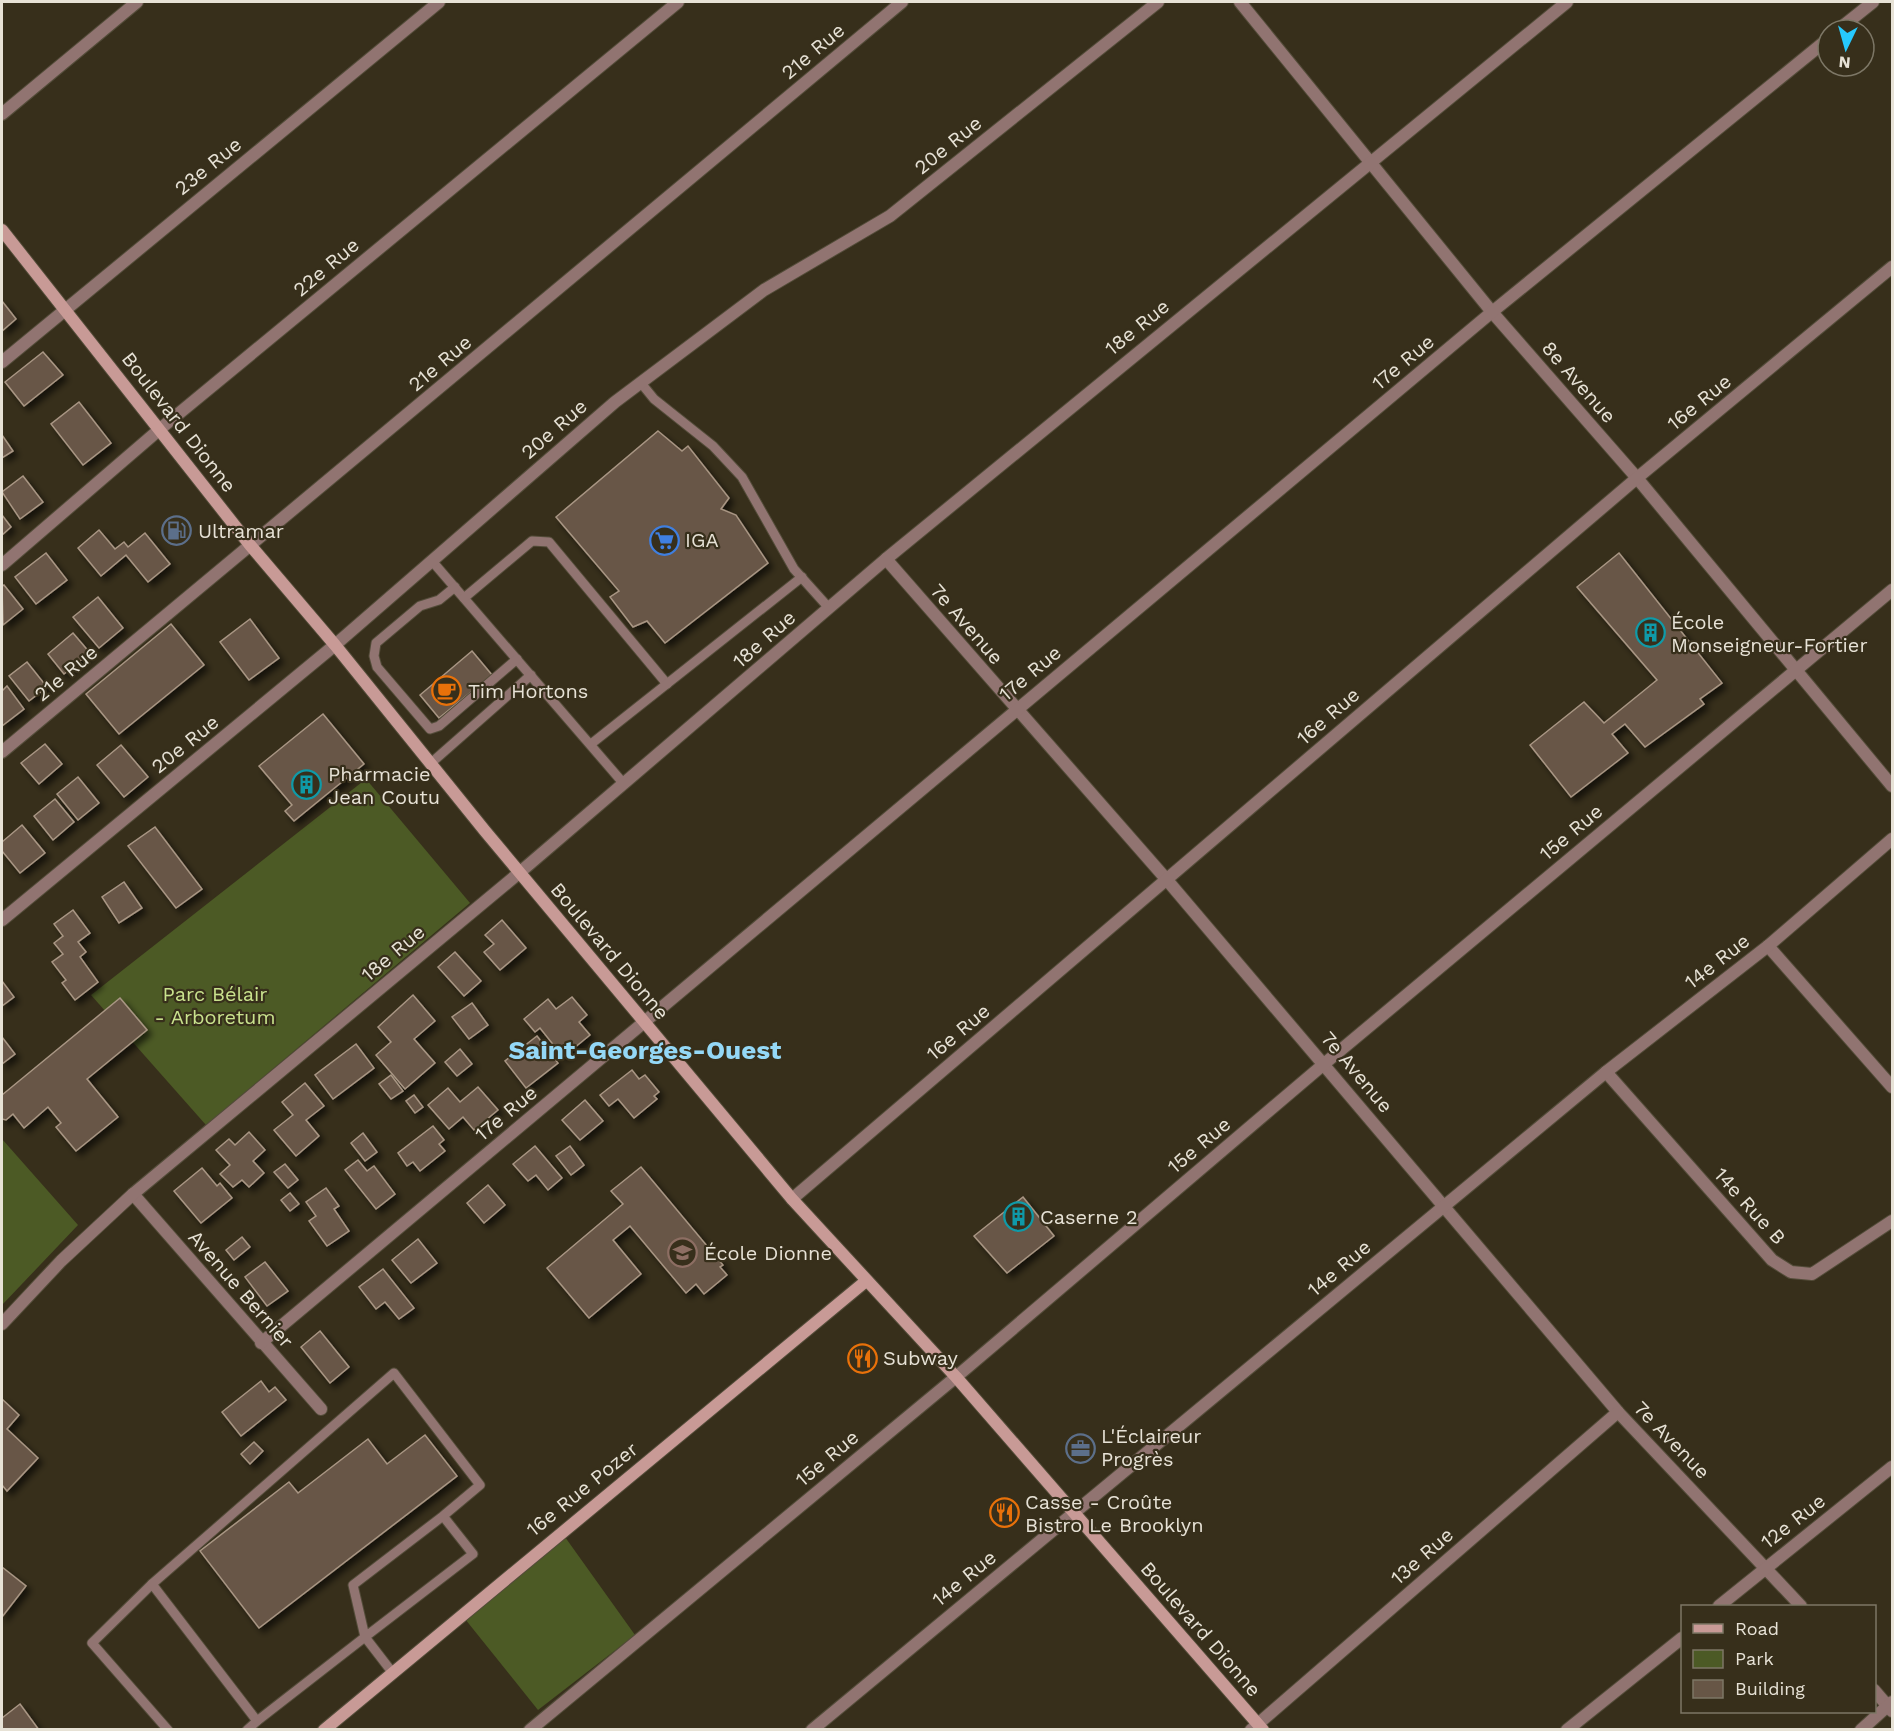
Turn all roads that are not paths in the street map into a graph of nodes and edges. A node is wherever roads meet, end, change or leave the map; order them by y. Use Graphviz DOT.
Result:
graph roads {
  1 [pos="137,2"];
  2 [pos="439,2"];
  3 [pos="678,2"];
  4 [pos="902,2"];
  5 [pos="1158,2"];
  6 [pos="1240,2"];
  7 [pos="1567,2"];
  8 [pos="1873,2"];
  9 [pos="1854,18"];
  10 [pos="1816,49"];
  11 [pos="2,114"];
  12 [pos="1370,162"];
  13 [pos="2,230"];
  14 [pos="1893,267"];
  15 [pos="65,309"];
  16 [pos="1492,312"];
  17 [pos="2,362"];
  18 [pos="641,383"];
  19 [pos="160,429"];
  20 [pos="1637,478"];
  21 [pos="250,545"];
  22 [pos="886,559"];
  23 [pos="432,561"];
  24 [pos="2,565"];
  25 [pos="802,577"];
  26 [pos="455,587"];
  27 [pos="1893,590"];
  28 [pos="464,598"];
  29 [pos="829,608"];
  30 [pos="335,645"];
  31 [pos="517,659"];
  32 [pos="1795,670"];
  33 [pos="531,675"];
  34 [pos="667,684"];
  35 [pos="1016,710"];
  36 [pos="591,744"];
  37 [pos="2,752"];
  38 [pos="430,764"];
  39 [pos="624,783"];
  40 [pos="1893,786"];
  41 [pos="1893,839"];
  42 [pos="519,873"];
  43 [pos="1167,880"];
  44 [pos="2,920"];
  45 [pos="1768,946"];
  46 [pos="644,1022"];
  47 [pos="1324,1064"];
  48 [pos="1605,1072"];
  49 [pos="1893,1087"];
  50 [pos="133,1194"];
  51 [pos="792,1199"];
  52 [pos="1445,1207"];
  53 [pos="1893,1221"];
  54 [pos="866,1281"];
  55 [pos="2,1324"];
  56 [pos="261,1343"];
  57 [pos="956,1377"];
  58 [pos="321,1408"];
  59 [pos="1618,1412"];
  60 [pos="1893,1467"];
  61 [pos="1073,1514"];
  62 [pos="443,1516"];
  63 [pos="1766,1567"];
  64 [pos="152,1584"];
  65 [pos="1720,1605"];
  66 [pos="1800,1605"];
  67 [pos="365,1637"];
  68 [pos="1681,1640"];
  69 [pos="392,1672"];
  70 [pos="1876,1691"];
  71 [pos="1891,1706"];
  72 [pos="257,1721"];
  73 [pos="1257,1727"];
  74 [pos="168,1730"];
  75 [pos="247,1730"];
  76 [pos="324,1730"];
  77 [pos="530,1730"];
  78 [pos="812,1730"];
  79 [pos="1567,1730"];
  80 [pos="1861,1730"];
  1 -- 11 [label="street"];
  2 -- 15 [label="street, 23e Rue"];
  3 -- 19 [label="street, 22e Rue"];
  4 -- 21 [label="street, 21e Rue"];
  5 -- 18 [label="street, 20e Rue"];
  6 -- 12 [label="street, 8e Avenue"];
  7 -- 12 [label="street, 18e Rue"];
  8 -- 9 [label="street"];
  10 -- 16 [label="street, 17e Rue"];
  12 -- 16 [label="street, 8e Avenue"];
  12 -- 22 [label="street, 18e Rue"];
  13 -- 15 [label="main road, Boulevard Dionne"];
  14 -- 20 [label="street, 16e Rue"];
  15 -- 17 [label="street, 23e Rue"];
  15 -- 19 [label="main road, Boulevard Dionne"];
  16 -- 20 [label="street, 8e Avenue"];
  16 -- 35 [label="street, 17e Rue"];
  18 -- 23 [label="street, 20e Rue"];
  18 -- 25 [label="lane"];
  19 -- 21 [label="main road, Boulevard Dionne"];
  19 -- 24 [label="street, 22e Rue"];
  20 -- 32 [label="street, 8e Avenue"];
  20 -- 43 [label="street, 16e Rue"];
  21 -- 30 [label="main road, Boulevard Dionne"];
  21 -- 37 [label="street, 21e Rue"];
  22 -- 29 [label="street, 18e Rue"];
  22 -- 35 [label="street, 7e Avenue"];
  23 -- 26 [label="lane"];
  23 -- 30 [label="street, 20e Rue"];
  25 -- 29 [label="lane"];
  25 -- 34 [label="lane"];
  26 -- 28 [label="lane"];
  26 -- 31 [label="lane"];
  27 -- 32 [label="street, 15e Rue"];
  28 -- 31 [label="lane"];
  28 -- 34 [label="lane"];
  29 -- 39 [label="street, 18e Rue"];
  30 -- 38 [label="main road, Boulevard Dionne"];
  30 -- 44 [label="street, 20e Rue"];
  31 -- 33 [label="lane"];
  32 -- 40 [label="street, 8e Avenue"];
  32 -- 47 [label="street, 15e Rue"];
  33 -- 36 [label="lane"];
  33 -- 38 [label="lane"];
  34 -- 36 [label="lane"];
  35 -- 43 [label="street, 7e Avenue"];
  35 -- 46 [label="street, 17e Rue"];
  36 -- 39 [label="lane"];
  38 -- 42 [label="main road, Boulevard Dionne"];
  39 -- 42 [label="street, 18e Rue"];
  41 -- 45 [label="street, 14e Rue"];
  42 -- 46 [label="main road, Boulevard Dionne"];
  42 -- 50 [label="street, 18e Rue"];
  43 -- 47 [label="street, 7e Avenue"];
  43 -- 51 [label="street, 16e Rue"];
  45 -- 48 [label="street, 14e Rue"];
  45 -- 49 [label="street"];
  46 -- 51 [label="main road, Boulevard Dionne"];
  46 -- 56 [label="street, 17e Rue"];
  47 -- 52 [label="street, 7e Avenue"];
  47 -- 57 [label="street, 15e Rue"];
  48 -- 52 [label="street, 14e Rue"];
  48 -- 53 [label="street, 14e Rue B"];
  50 -- 55 [label="street, 18e Rue"];
  50 -- 56 [label="street, Avenue Bernier"];
  51 -- 54 [label="main road, Boulevard Dionne"];
  52 -- 59 [label="street, 7e Avenue"];
  52 -- 61 [label="street, 14e Rue"];
  54 -- 57 [label="main road, Boulevard Dionne"];
  54 -- 69 [label="main road, 16e Rue Pozer"];
  56 -- 58 [label="street, Avenue Bernier"];
  57 -- 61 [label="main road, Boulevard Dionne"];
  57 -- 77 [label="street, 15e Rue"];
  59 -- 63 [label="street, 7e Avenue"];
  59 -- 73 [label="street, 13e Rue"];
  60 -- 63 [label="street, 12e Rue"];
  61 -- 73 [label="main road, Boulevard Dionne"];
  61 -- 78 [label="street, 14e Rue"];
  62 -- 64 [label="lane"];
  62 -- 67 [label="lane"];
  62 -- 67 [label="lane"];
  63 -- 65 [label="street, 12e Rue"];
  63 -- 66 [label="street, 7e Avenue"];
  64 -- 72 [label="lane"];
  64 -- 74 [label="lane"];
  67 -- 69 [label="lane"];
  67 -- 72 [label="lane"];
  68 -- 79 [label="street"];
  69 -- 76 [label="main road, 16e Rue Pozer"];
  70 -- 71 [label="street"];
  71 -- 80 [label="street"];
  72 -- 75 [label="lane"];
}
